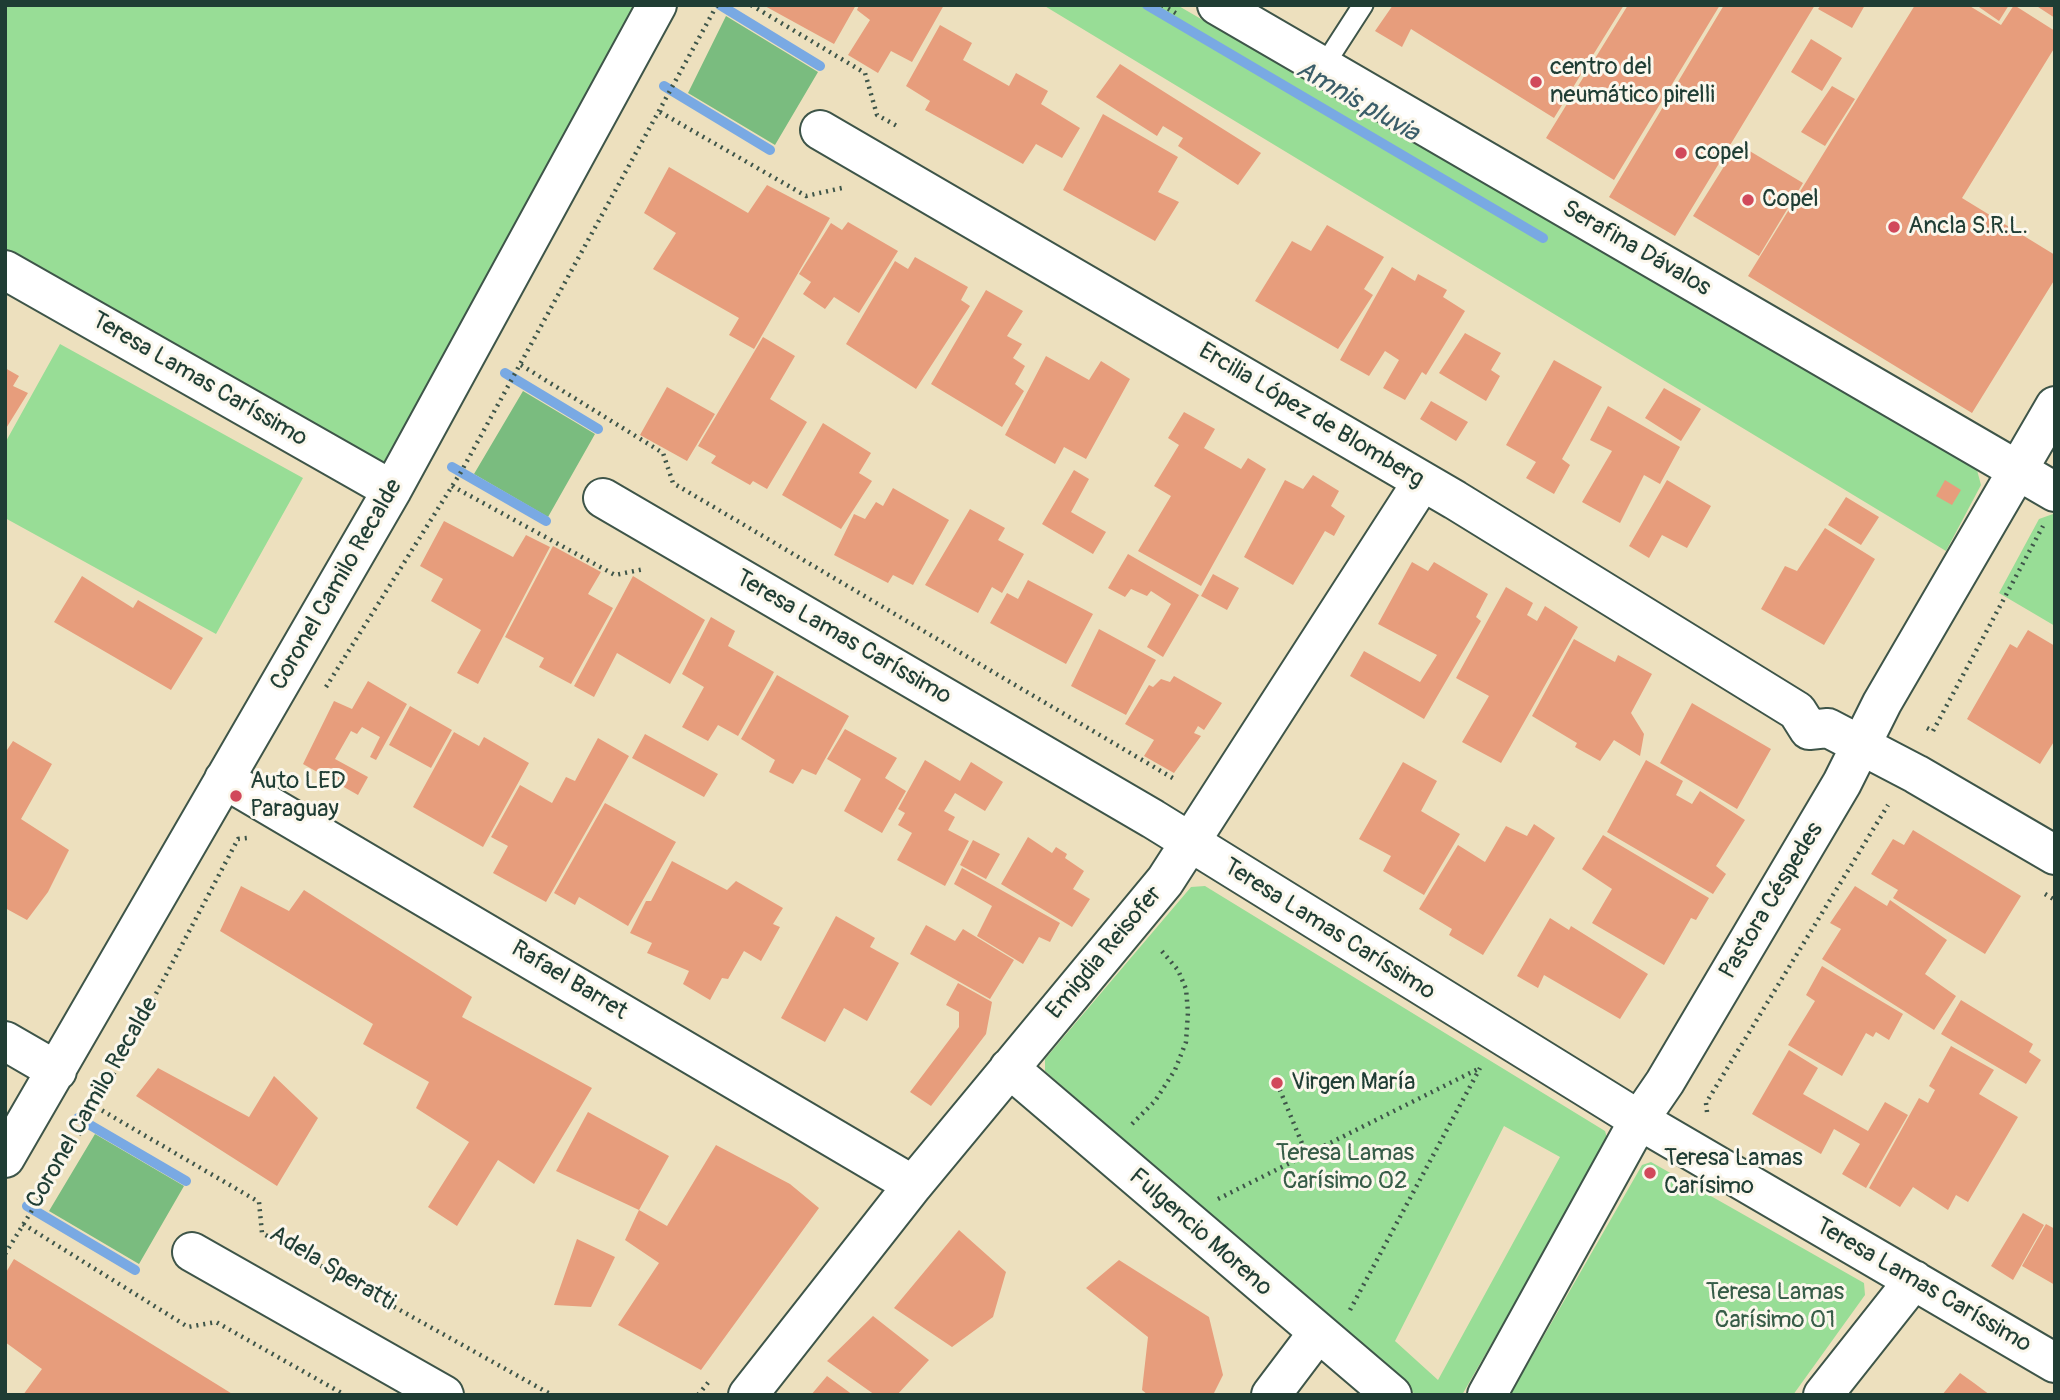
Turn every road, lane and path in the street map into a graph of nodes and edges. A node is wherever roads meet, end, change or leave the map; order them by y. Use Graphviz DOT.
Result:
graph roads {
  1 [pos="657,5"];
  2 [pos="717,5"];
  3 [pos="1217,5"];
  4 [pos="1363,5"];
  5 [pos="1323,67"];
  6 [pos="660,112"];
  7 [pos="820,130"];
  8 [pos="854,194"];
  9 [pos="5,270"];
  10 [pos="521,365"];
  11 [pos="2055,406"];
  12 [pos="2017,470"];
  13 [pos="1422,482"];
  14 [pos="452,486"];
  15 [pos="392,490"];
  16 [pos="603,498"];
  17 [pos="2049,509"];
  18 [pos="654,575"];
  19 [pos="323,692"];
  20 [pos="1927,728"];
  21 [pos="1862,746"];
  22 [pos="225,779"];
  23 [pos="1176,780"];
  24 [pos="1888,805"];
  25 [pos="238,839"];
  26 [pos="1189,843"];
  27 [pos="2055,855"];
  28 [pos="1154,943"];
  29 [pos="5,1041"];
  30 [pos="1009,1068"];
  31 [pos="57,1071"];
  32 [pos="1277,1083"];
  33 [pos="96,1107"];
  34 [pos="1707,1112"];
  35 [pos="1639,1120"];
  36 [pos="1125,1131"];
  37 [pos="1306,1153"];
  38 [pos="5,1158"];
  39 [pos="913,1185"];
  40 [pos="1206,1205"];
  41 [pos="23,1224"];
  42 [pos="192,1252"];
  43 [pos="5,1254"];
  44 [pos="1914,1280"];
  45 [pos="1350,1311"];
  46 [pos="1317,1334"];
  47 [pos="2055,1363"];
  48 [pos="345,1395"];
  49 [pos="444,1395"];
  50 [pos="552,1395"];
  51 [pos="748,1395"];
  52 [pos="1271,1395"];
  53 [pos="1392,1395"];
  54 [pos="1487,1395"];
  55 [pos="1824,1395"];
  1 -- 15 [label="street, Coronel Camilo Recalde"];
  2 -- 6 [label="path, Coronel Camilo Recalde"];
  3 -- 5 [label="street, Serafina Dávalos"];
  4 -- 5 [label="lane"];
  5 -- 12 [label="street, Serafina Dávalos"];
  6 -- 8 [label="path"];
  6 -- 10 [label="path, Coronel Camilo Recalde"];
  7 -- 13 [label="street, Ercilia López de Blomberg"];
  9 -- 15 [label="street, Teresa Lamas Caríssimo"];
  10 -- 14 [label="path, Coronel Camilo Recalde"];
  10 -- 23 [label="path, Teresa Lamas Caríssimo"];
  11 -- 12 [label="street, Pastora Céspedes"];
  12 -- 17 [label="street, Serafina Dávalos"];
  12 -- 21 [label="street, Pastora Céspedes"];
  13 -- 21 [label="street, Ercilia López de Blomberg"];
  13 -- 26 [label="street, Emigdia Reisofer"];
  14 -- 18 [label="path"];
  14 -- 19 [label="path, Coronel Camilo Recalde"];
  15 -- 22 [label="street, Coronel Camilo Recalde"];
  16 -- 26 [label="street, Teresa Lamas Caríssimo"];
  17 -- 20 [label="path"];
  21 -- 27 [label="street, Ercilia López de Blomberg"];
  21 -- 35 [label="street, Pastora Céspedes"];
  22 -- 31 [label="street, Coronel Camilo Recalde"];
  22 -- 39 [label="street, Rafael Barret"];
  24 -- 34 [label="path, Pastora Céspedes"];
  25 -- 33 [label="path, Coronel Camilo Recalde"];
  26 -- 30 [label="street, Emigdia Reisofer"];
  26 -- 35 [label="street, Teresa Lamas Caríssimo"];
  28 -- 36 [label="path"];
  29 -- 31 [label="street"];
  30 -- 39 [label="street, Emigdia Reisofer"];
  30 -- 46 [label="street, Fulgencio Moreno"];
  31 -- 38 [label="street, Coronel Camilo Recalde"];
  32 -- 37 [label="path"];
  33 -- 41 [label="path, Coronel Camilo Recalde"];
  33 -- 50 [label="path, Adela Speratti"];
  35 -- 44 [label="street, Teresa Lamas Caríssimo"];
  35 -- 54 [label="street, Pastora Céspedes"];
  37 -- 40 [label="path"];
  37 -- 45 [label="path"];
  39 -- 51 [label="street, Emigdia Reisofer"];
  41 -- 43 [label="path, Coronel Camilo Recalde"];
  41 -- 48 [label="path"];
  42 -- 49 [label="street"];
  44 -- 47 [label="street, Teresa Lamas Caríssimo"];
  44 -- 55 [label="street"];
  46 -- 52 [label="street"];
  46 -- 53 [label="street, Fulgencio Moreno"];
}
